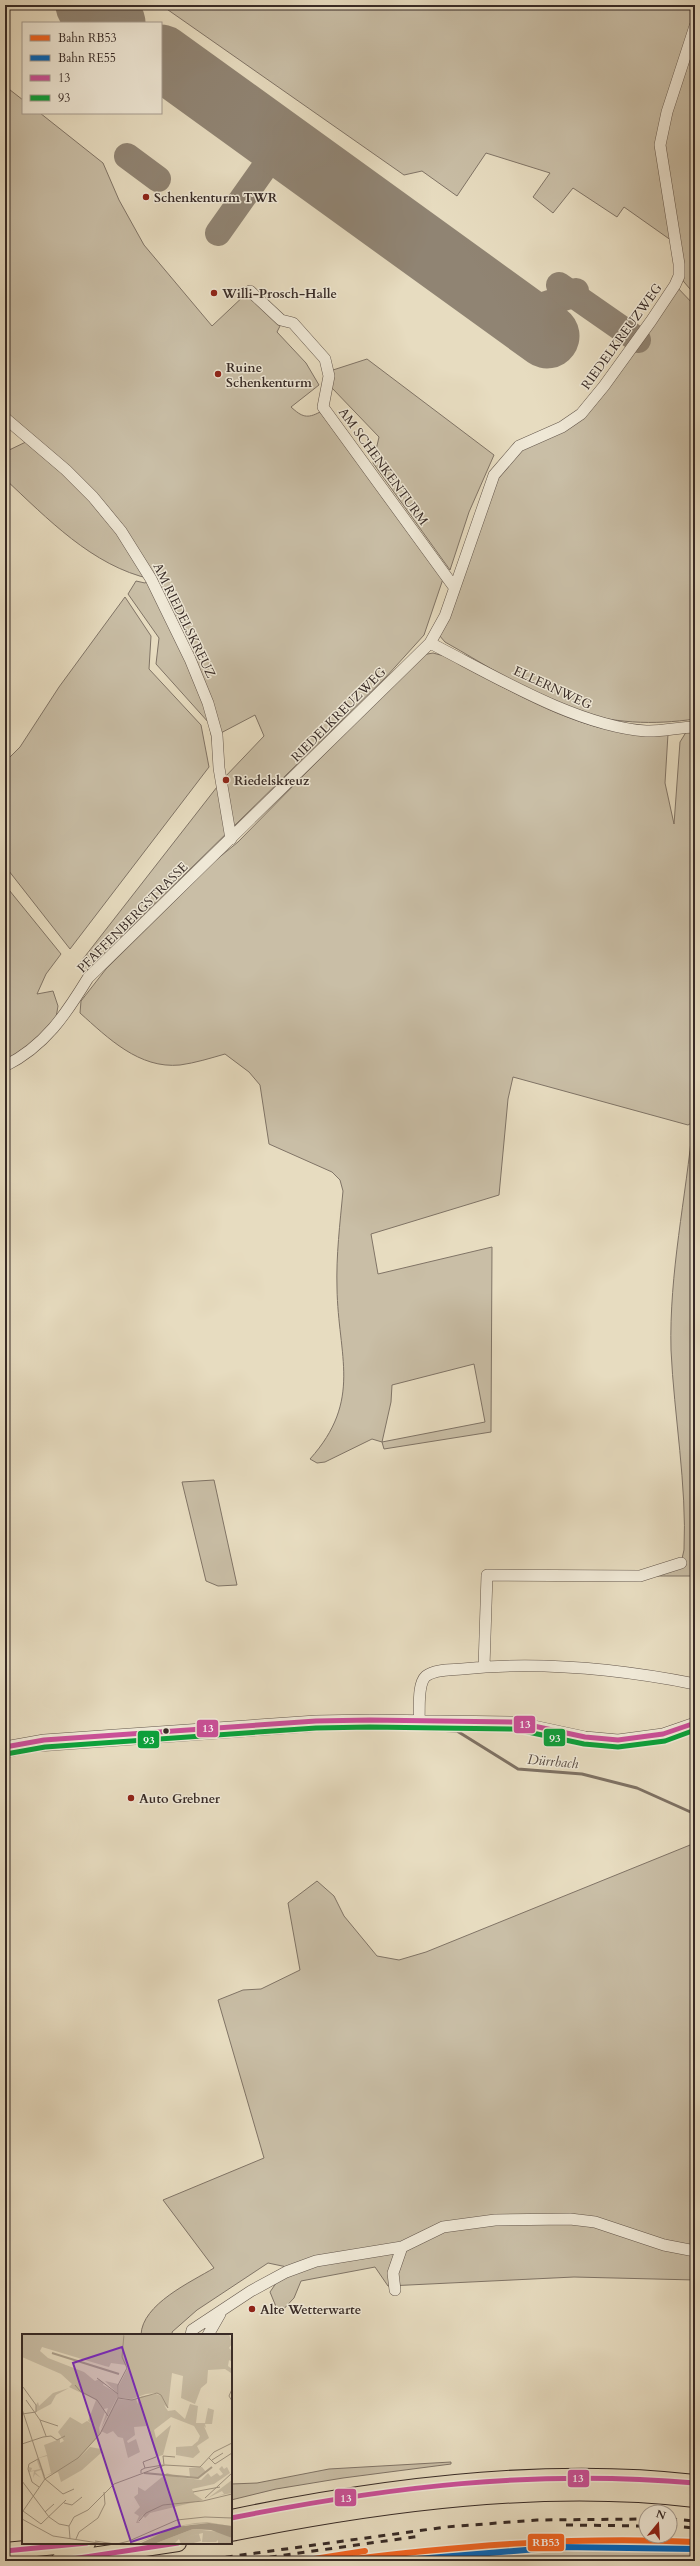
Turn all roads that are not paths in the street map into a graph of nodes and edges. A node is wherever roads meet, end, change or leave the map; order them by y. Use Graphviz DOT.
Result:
graph roads {
  1 [pos="695,26"];
  2 [pos="250,291"];
  3 [pos="5,418"];
  4 [pos="454,588"];
  5 [pos="430,643"];
  6 [pos="695,727"];
  7 [pos="231,839"];
  8 [pos="5,1066"];
  9 [pos="681,1562"];
  10 [pos="484,1667"];
  11 [pos="695,1684"];
  12 [pos="419,1720"];
  13 [pos="695,1723"];
  14 [pos="5,1747"];
  15 [pos="402,2247"];
  16 [pos="695,2251"];
  17 [pos="395,2290"];
  18 [pos="222,2312"];
  19 [pos="192,2334"];
  20 [pos="209,2334"];
  21 [pos="695,2483"];
  22 [pos="695,2500"];
  23 [pos="232,2518"];
  24 [pos="232,2533"];
  25 [pos="77,2544"];
  26 [pos="171,2544"];
  27 [pos="5,2551"];
  28 [pos="59,2561"];
  1 -- 4 [label="street, RIEDELKREUZWEG"];
  2 -- 4 [label="street, AM SCHENKENTURM"];
  3 -- 7 [label="street, AM RIEDELSKREUZ"];
  4 -- 5 [label="street, RIEDELKREUZWEG"];
  5 -- 6 [label="street, ELLERNWEG"];
  5 -- 7 [label="street, RIEDELKREUZWEG"];
  7 -- 8 [label="street, PFAFFENBERGSTRASSE"];
  9 -- 10 [label="street"];
  10 -- 11 [label="street"];
  10 -- 12 [label="street"];
  12 -- 13 [label="street"];
  12 -- 14 [label="street"];
  15 -- 16 [label="street"];
  15 -- 17 [label="street"];
  15 -- 18 [label="street"];
  18 -- 19 [label="street"];
  18 -- 20 [label="street"];
  21 -- 23 [label="highway"];
  22 -- 24 [label="highway"];
  25 -- 27 [label="highway"];
  26 -- 28 [label="highway"];
}
